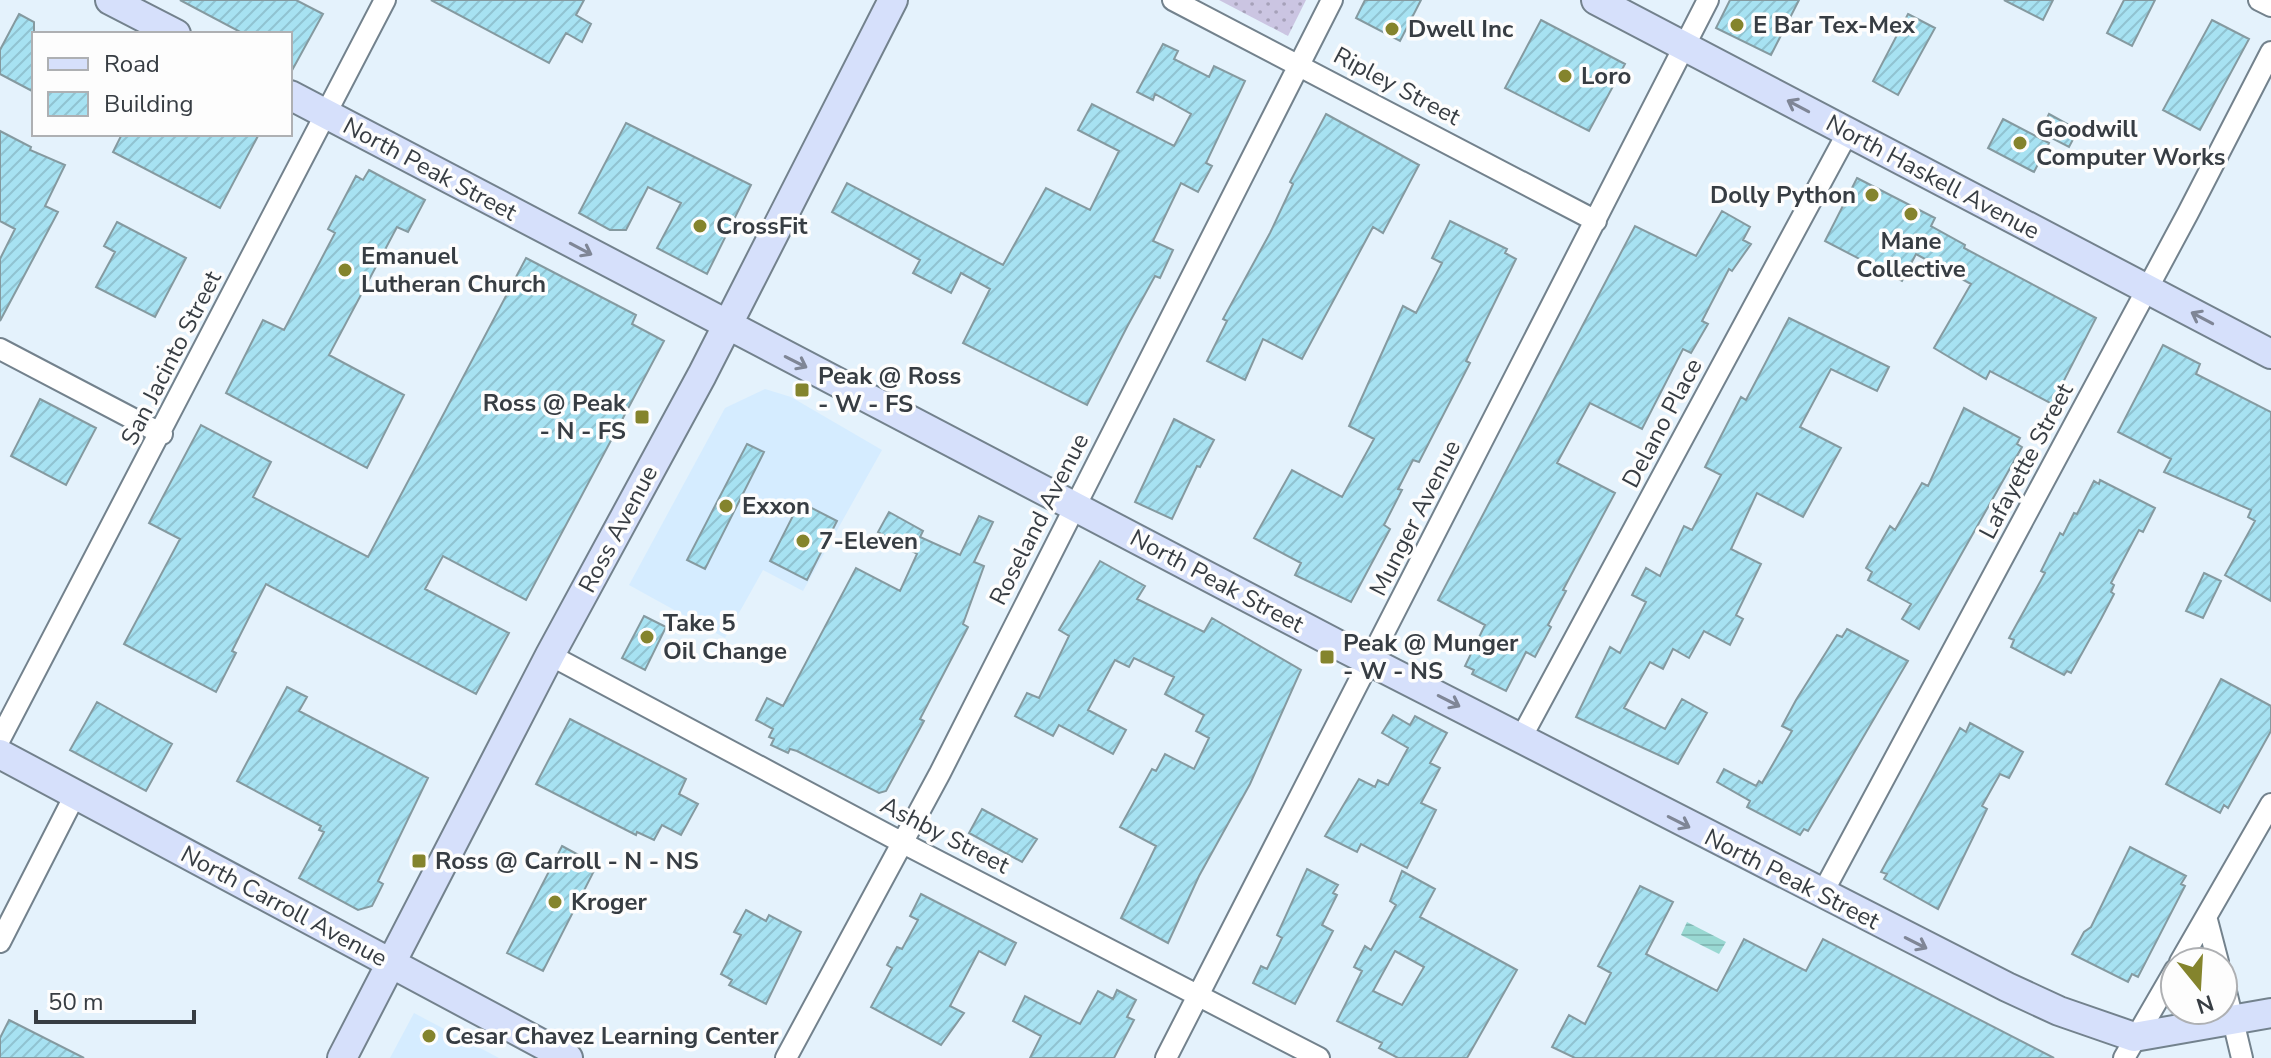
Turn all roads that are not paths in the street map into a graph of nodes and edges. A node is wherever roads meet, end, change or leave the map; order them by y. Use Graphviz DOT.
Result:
graph roads {
  1 [pos="110,0"];
  2 [pos="385,0"];
  3 [pos="893,0"];
  4 [pos="1173,0"];
  5 [pos="1332,0"];
  6 [pos="1596,0"];
  7 [pos="1708,0"];
  8 [pos="2259,0"];
  9 [pos="2271,6"];
  10 [pos="172,32"];
  11 [pos="1684,47"];
  12 [pos="2271,52"];
  13 [pos="1297,63"];
  14 [pos="292,96"];
  15 [pos="326,114"];
  16 [pos="1848,132"];
  17 [pos="1596,221"];
  18 [pos="2147,290"];
  19 [pos="726,326"];
  20 [pos="0,349"];
  21 [pos="2271,354"];
  22 [pos="162,434"];
  23 [pos="1074,507"];
  24 [pos="550,655"];
  25 [pos="1371,662"];
  26 [pos="1521,738"];
  27 [pos="0,739"];
  28 [pos="0,754"];
  29 [pos="75,795"];
  30 [pos="2271,804"];
  31 [pos="901,842"];
  32 [pos="1822,894"];
  33 [pos="2207,920"];
  34 [pos="0,942"];
  35 [pos="2190,946"];
  36 [pos="2214,946"];
  37 [pos="391,963"];
  38 [pos="1199,993"];
  39 [pos="2159,1001"];
  40 [pos="2271,1013"];
  41 [pos="2239,1021"];
  42 [pos="2219,1026"];
  43 [pos="2234,1026"];
  44 [pos="2133,1051"];
  45 [pos="342,1058"];
  46 [pos="568,1058"];
  47 [pos="786,1058"];
  48 [pos="1166,1058"];
  49 [pos="1319,1058"];
  50 [pos="2242,1058"];
  1 -- 10 [label="main road"];
  2 -- 15 [label="street, San Jacinto Street"];
  3 -- 19 [label="main road, Ross Avenue"];
  4 -- 13 [label="street, Ripley Street"];
  5 -- 13 [label="street, Roseland Avenue"];
  6 -- 11 [label="main road, North Haskell Avenue"];
  7 -- 11 [label="street, Munger Avenue"];
  8 -- 9 [label="street"];
  16 -- 11 [label="main road, North Haskell Avenue, one-way"];
  11 -- 17 [label="street, Munger Avenue"];
  12 -- 18 [label="street, Lafayette Street"];
  13 -- 17 [label="street, Ripley Street"];
  13 -- 23 [label="street, Roseland Avenue"];
  14 -- 15 [label="main road, North Peak Street"];
  15 -- 19 [label="main road, North Peak Street, one-way"];
  15 -- 22 [label="street, San Jacinto Street"];
  16 -- 18 [label="main road, North Haskell Avenue"];
  16 -- 26 [label="street, Delano Place"];
  17 -- 25 [label="street, Munger Avenue"];
  21 -- 18 [label="main road, North Haskell Avenue, one-way"];
  18 -- 32 [label="street, Lafayette Street"];
  19 -- 23 [label="main road, North Peak Street, one-way"];
  19 -- 24 [label="main road, Ross Avenue"];
  20 -- 22 [label="street"];
  22 -- 27 [label="street, San Jacinto Street"];
  23 -- 25 [label="main road, North Peak Street"];
  23 -- 31 [label="street, Roseland Avenue"];
  24 -- 31 [label="street, Ashby Street"];
  24 -- 37 [label="main road, Ross Avenue"];
  25 -- 26 [label="main road, North Peak Street, one-way"];
  25 -- 38 [label="street, Munger Avenue"];
  26 -- 32 [label="main road, North Peak Street, one-way"];
  28 -- 29 [label="main road, North Carroll Avenue"];
  29 -- 34 [label="street"];
  29 -- 37 [label="main road, North Carroll Avenue"];
  30 -- 33 [label="street"];
  31 -- 38 [label="street, Ashby Street"];
  31 -- 47 [label="street, Roseland Avenue"];
  32 -- 44 [label="main road, North Peak Street, one-way"];
  33 -- 35 [label="street"];
  33 -- 36 [label="street"];
  37 -- 45 [label="main road, Ross Avenue"];
  37 -- 46 [label="main road, North Carroll Avenue"];
  38 -- 48 [label="street, Munger Avenue"];
  38 -- 49 [label="street, Ashby Street"];
  39 -- 44 [label="street"];
  40 -- 41 [label="main road"];
  42 -- 44 [label="main road"];
  43 -- 50 [label="street"];
}
